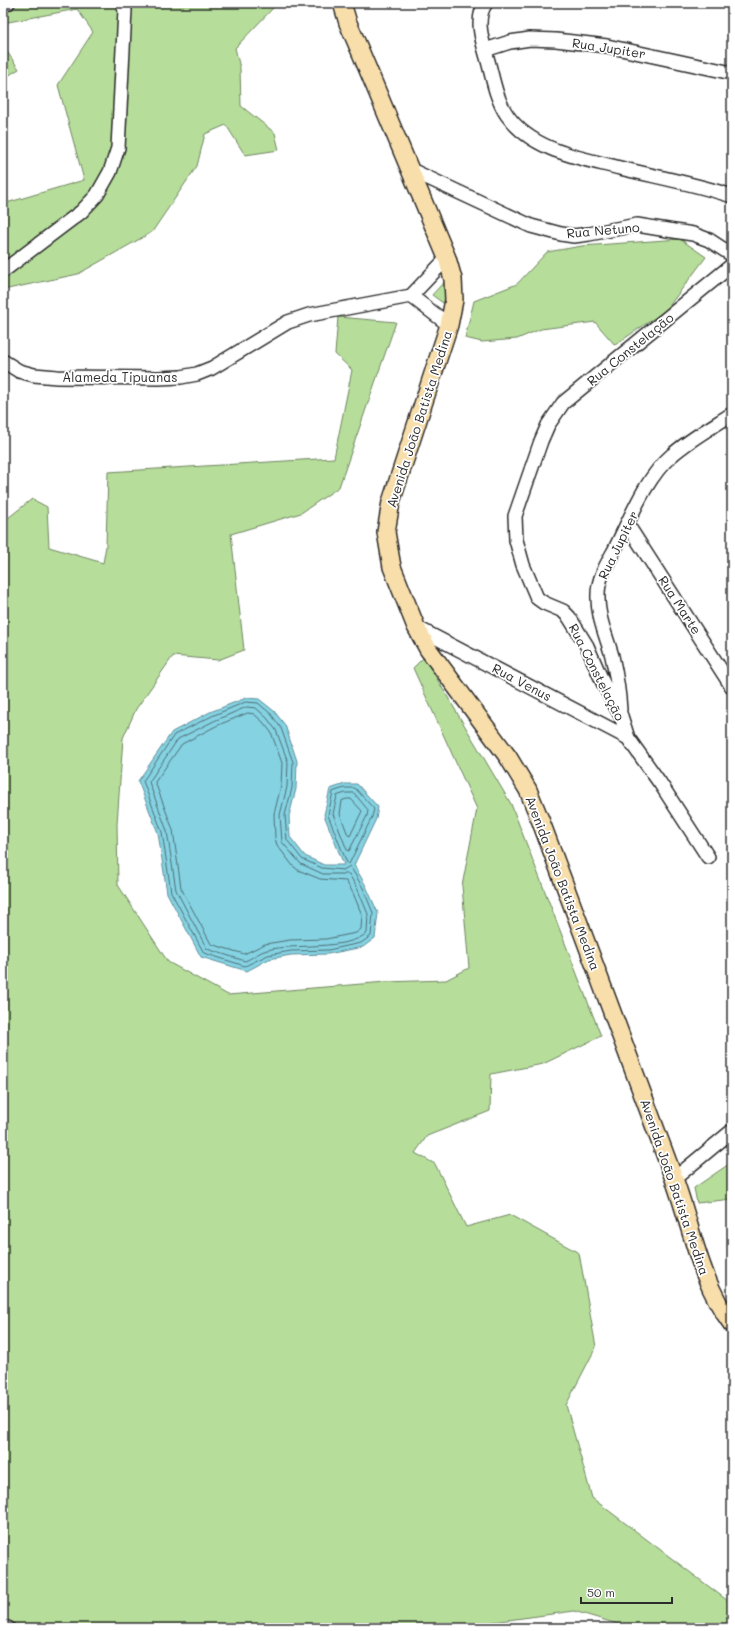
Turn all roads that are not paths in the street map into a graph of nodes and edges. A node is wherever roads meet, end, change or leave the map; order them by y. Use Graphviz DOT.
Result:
graph roads {
  1 [pos="8,3"];
  2 [pos="122,3"];
  3 [pos="342,3"];
  4 [pos="354,3"];
  5 [pos="486,3"];
  6 [pos="3,5"];
  7 [pos="485,50"];
  8 [pos="361,53"];
  9 [pos="732,73"];
  10 [pos="409,169"];
  11 [pos="732,196"];
  12 [pos="732,256"];
  13 [pos="447,258"];
  14 [pos="732,265"];
  15 [pos="3,271"];
  16 [pos="411,296"];
  17 [pos="449,325"];
  18 [pos="3,361"];
  19 [pos="732,414"];
  20 [pos="627,524"];
  21 [pos="416,627"];
  22 [pos="732,687"];
  23 [pos="621,716"];
  24 [pos="628,738"];
  25 [pos="708,857"];
  26 [pos="732,1131"];
  27 [pos="674,1179"];
  28 [pos="732,1324"];
  29 [pos="3,1627"];
  30 [pos="8,1628"];
  1 -- 6 [label="street"];
  2 -- 15 [label="street"];
  3 -- 8 [label="main road, Avenida João Batista Medina"];
  4 -- 8 [label="main road, Avenida João Batista Medina"];
  5 -- 7 [label="street"];
  7 -- 9 [label="street, Rua Jupiter"];
  7 -- 11 [label="street"];
  8 -- 10 [label="main road, Avenida João Batista Medina"];
  10 -- 12 [label="street, Rua Netuno"];
  10 -- 13 [label="main road, Avenida João Batista Medina"];
  13 -- 16 [label="street"];
  13 -- 17 [label="main road, Avenida João Batista Medina"];
  14 -- 23 [label="street, Rua Constelação"];
  16 -- 17 [label="street"];
  16 -- 18 [label="street, Alameda Tipuanas"];
  17 -- 21 [label="main road, Avenida João Batista Medina"];
  19 -- 20 [label="street, Rua Jupiter"];
  20 -- 22 [label="street, Rua Marte"];
  20 -- 23 [label="street, Rua Jupiter"];
  21 -- 24 [label="street, Rua Venus"];
  21 -- 27 [label="main road, Avenida João Batista Medina"];
  23 -- 24 [label="street, Rua Constelação"];
  24 -- 25 [label="street, Rua Constelação"];
  26 -- 27 [label="street"];
  27 -- 28 [label="main road, Avenida João Batista Medina"];
  29 -- 30 [label="street"];
}
